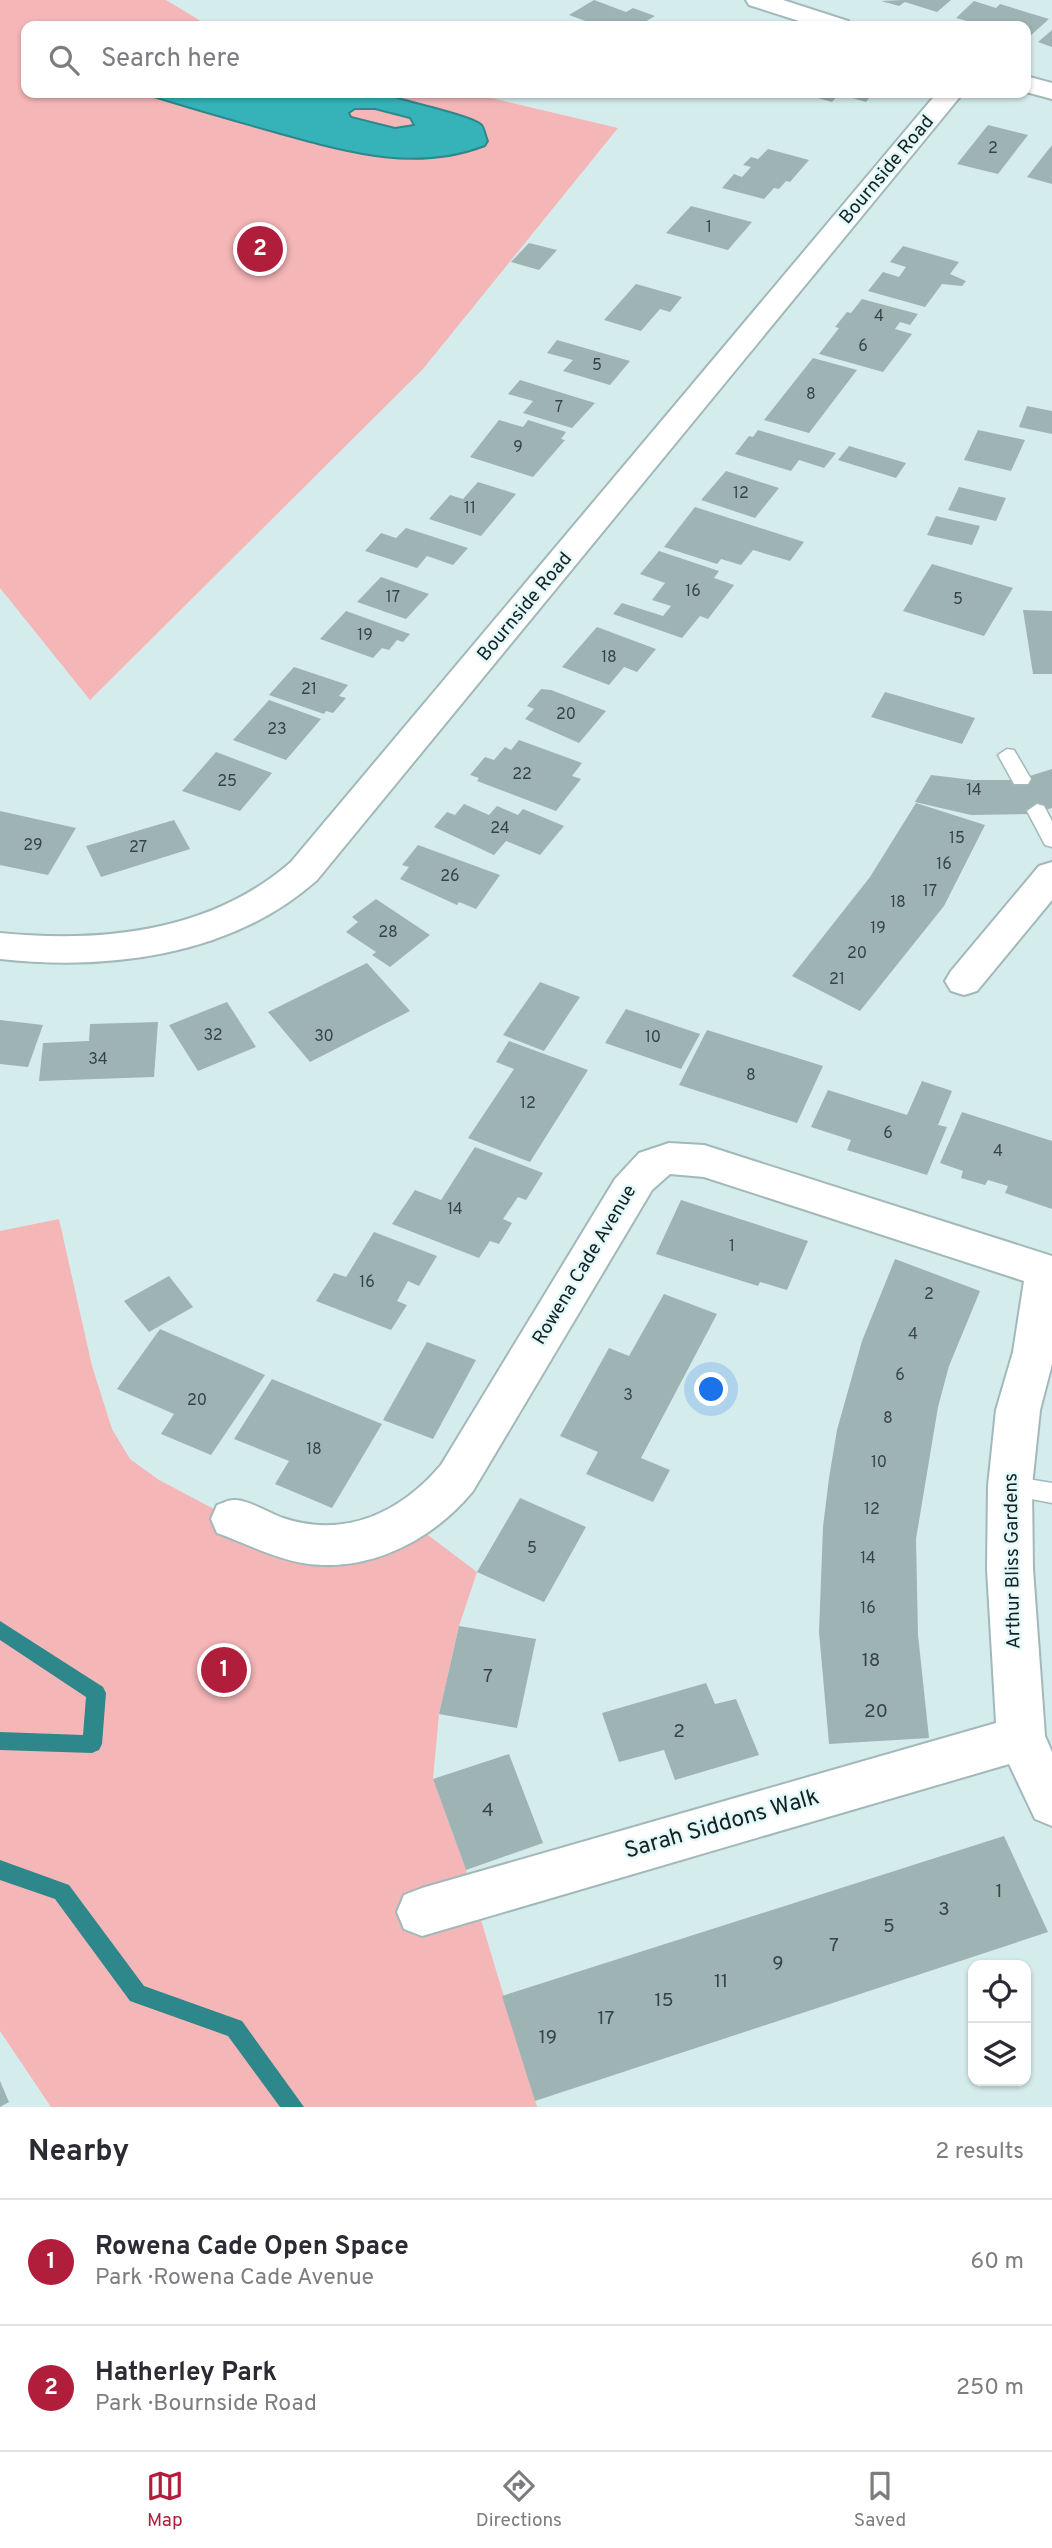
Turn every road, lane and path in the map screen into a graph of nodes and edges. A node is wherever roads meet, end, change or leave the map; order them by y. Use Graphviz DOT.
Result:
graph roads {
  1 [pos="758,0"];
  2 [pos="823,21"];
  3 [pos="1031,85"];
  4 [pos="1052,91"];
  5 [pos="946,98"];
  6 [pos="1007,755"];
  7 [pos="1021,779"];
  8 [pos="1037,811"];
  9 [pos="1052,840"];
  10 [pos="1052,875"];
  11 [pos="0,946"];
  12 [pos="964,981"];
  13 [pos="1049,1273"];
  14 [pos="1031,1490"];
  15 [pos="233,1519"];
  16 [pos="1021,1738"];
  17 [pos="1052,1803"];
  18 [pos="422,1912"];
  1 -- 2 [label="street"];
  3 -- 4 [label="street"];
  5 -- 11 [label="street, Bournside Road"];
  6 -- 7 [label="lane"];
  8 -- 9 [label="lane"];
  10 -- 12 [label="street"];
  13 -- 14 [label="street, Arthur Bliss Gardens"];
  13 -- 15 [label="street, Rowena Cade Avenue"];
  14 -- 16 [label="street, Arthur Bliss Gardens"];
  16 -- 17 [label="street, Arthur Bliss Gardens"];
  16 -- 18 [label="street, Sarah Siddons Walk"];
}
